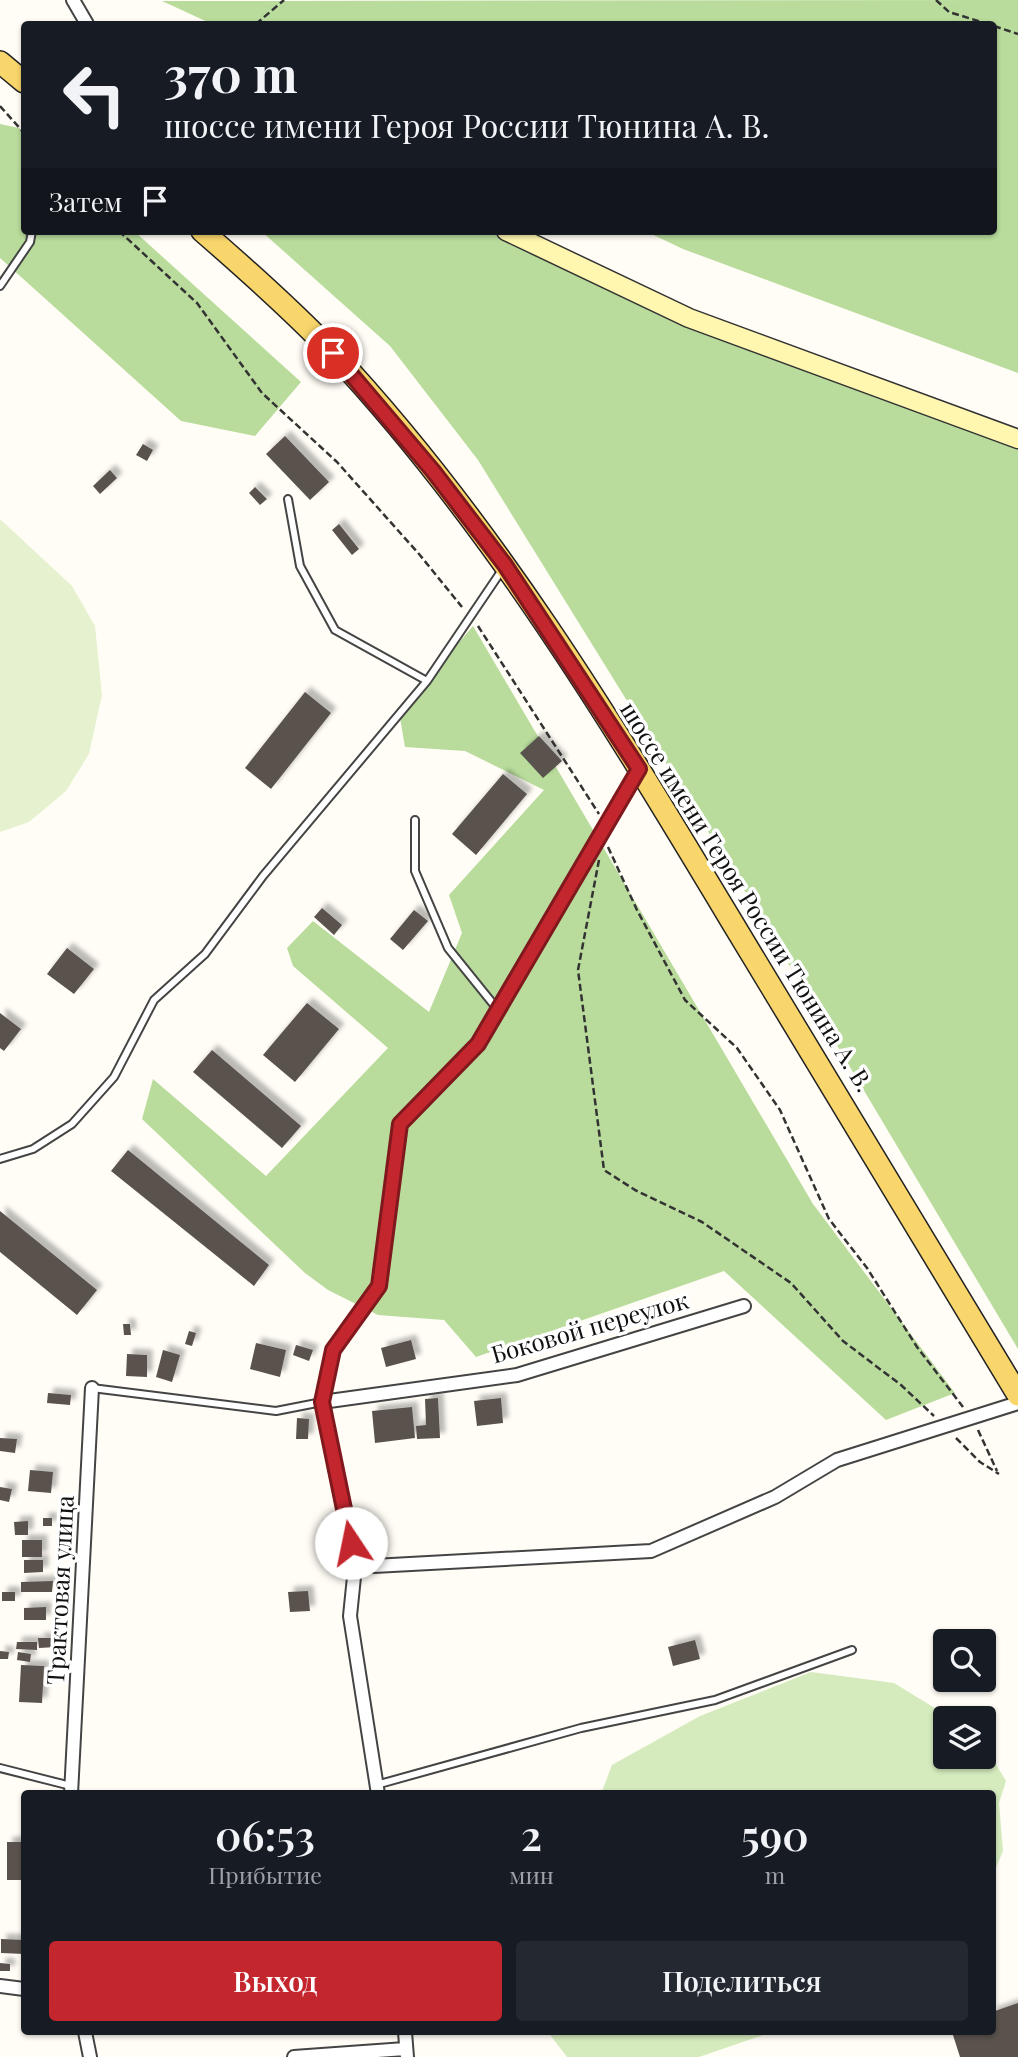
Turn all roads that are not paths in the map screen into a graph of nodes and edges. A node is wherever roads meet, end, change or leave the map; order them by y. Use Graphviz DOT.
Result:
graph roads {
  1 [pos="73,0"];
  2 [pos="85,21"];
  3 [pos="0,62"];
  4 [pos="21,80"];
  5 [pos="31,235"];
  6 [pos="207,235"];
  7 [pos="514,235"];
  8 [pos="0,285"];
  9 [pos="1018,439"];
  10 [pos="288,499"];
  11 [pos="505,565"];
  12 [pos="427,681"];
  13 [pos="639,769"];
  14 [pos="415,820"];
  15 [pos="498,1010"];
  16 [pos="0,1159"];
  17 [pos="744,1306"];
  18 [pos="92,1388"];
  19 [pos="1018,1395"];
  20 [pos="322,1402"];
  21 [pos="1018,1402"];
  22 [pos="355,1567"];
  23 [pos="852,1650"];
  24 [pos="0,1768"];
  25 [pos="377,1789"];
  26 [pos="71,1790"];
  27 [pos="0,1986"];
  28 [pos="21,1989"];
  29 [pos="86,2035"];
  30 [pos="405,2035"];
  31 [pos="406,2053"];
  32 [pos="90,2057"];
  33 [pos="293,2057"];
  1 -- 2 [label="street"];
  3 -- 4 [label="main road"];
  5 -- 8 [label="lane"];
  6 -- 11 [label="main road, шоссе имени Героя России Тюнина А. В."];
  7 -- 9 [label="street"];
  10 -- 12 [label="lane"];
  11 -- 12 [label="lane"];
  11 -- 13 [label="main road, шоссе имени Героя России Тюнина А. В."];
  12 -- 16 [label="lane"];
  13 -- 15 [label="lane"];
  13 -- 19 [label="main road, шоссе имени Героя России Тюнина А. В."];
  14 -- 15 [label="lane"];
  15 -- 20 [label="lane"];
  17 -- 20 [label="street, Боковой переулок"];
  18 -- 20 [label="lane"];
  18 -- 26 [label="street, Трактовая улица"];
  20 -- 22 [label="street"];
  21 -- 22 [label="street"];
  22 -- 25 [label="street"];
  23 -- 25 [label="lane"];
  24 -- 26 [label="lane"];
  27 -- 28 [label="street"];
  29 -- 32 [label="street"];
  30 -- 31 [label="street"];
  31 -- 33 [label="street"];
}
